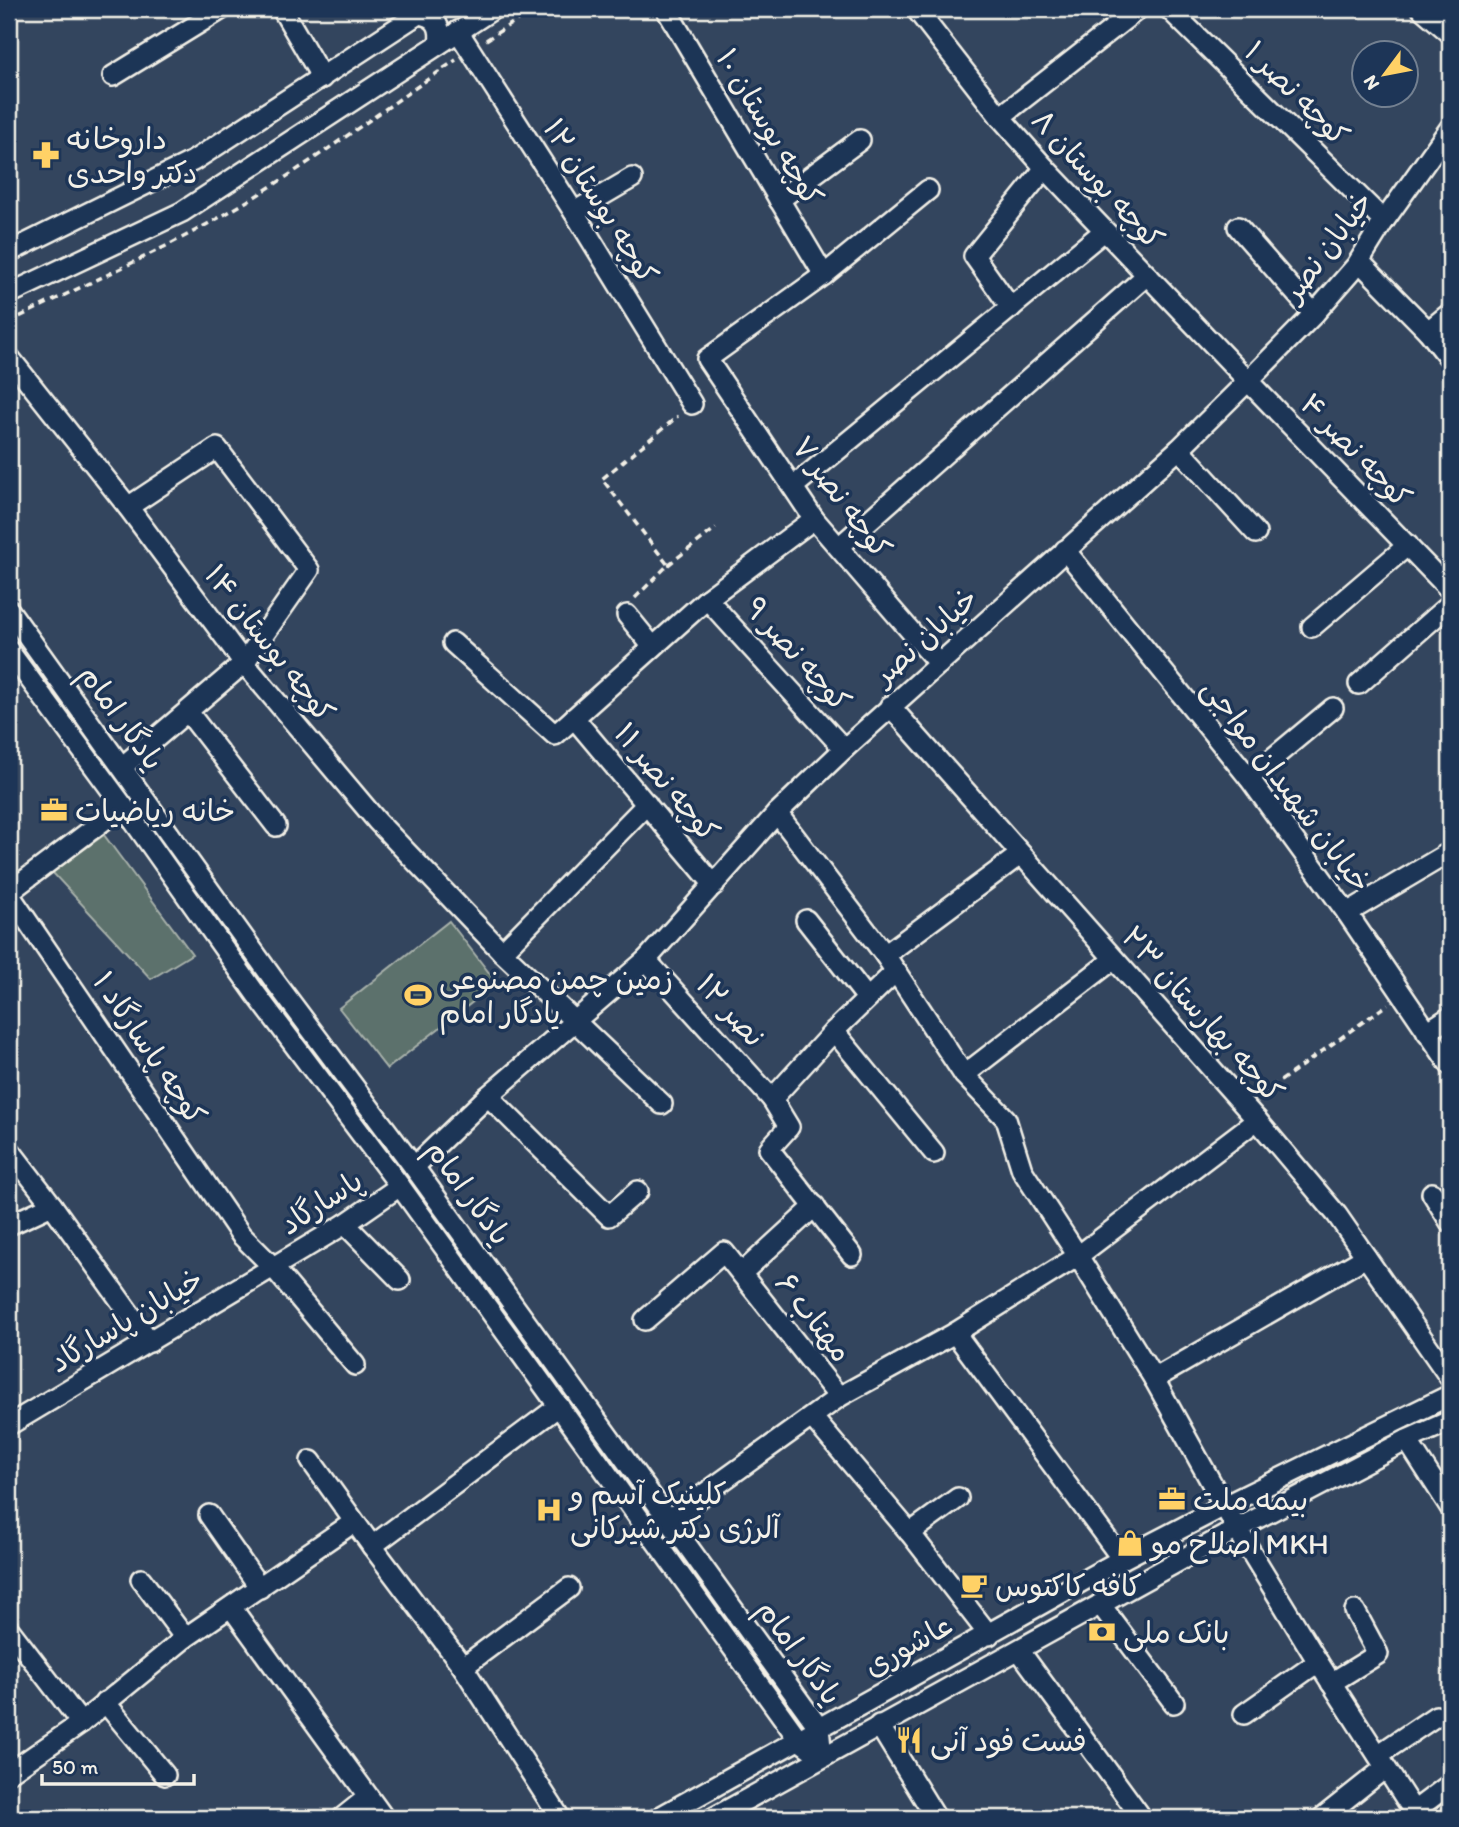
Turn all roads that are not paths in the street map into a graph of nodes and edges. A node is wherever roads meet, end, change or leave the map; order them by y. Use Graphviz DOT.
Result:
graph roads {
  1 [pos="222,9"];
  2 [pos="282,9"];
  3 [pos="493,9"];
  4 [pos="666,9"];
  5 [pos="916,9"];
  6 [pos="1138,9"];
  7 [pos="1169,9"];
  8 [pos="1422,9"];
  9 [pos="422,11"];
  10 [pos="458,31"];
  11 [pos="1450,33"];
  12 [pos="439,44"];
  13 [pos="113,76"];
  14 [pos="322,78"];
  15 [pos="1000,117"];
  16 [pos="1450,128"];
  17 [pos="860,140"];
  18 [pos="1045,168"];
  19 [pos="632,178"];
  20 [pos="928,190"];
  21 [pos="779,200"];
  22 [pos="574,212"];
  23 [pos="1384,221"];
  24 [pos="1238,227"];
  25 [pos="1104,231"];
  26 [pos="9,252"];
  27 [pos="1360,262"];
  28 [pos="824,275"];
  29 [pos="1147,275"];
  30 [pos="9,294"];
  31 [pos="1011,308"];
  32 [pos="1450,313"];
  33 [pos="1314,314"];
  34 [pos="1428,331"];
  35 [pos="9,357"];
  36 [pos="1450,359"];
  37 [pos="1248,382"];
  38 [pos="692,404"];
  39 [pos="1179,449"];
  40 [pos="794,486"];
  41 [pos="128,507"];
  42 [pos="814,519"];
  43 [pos="1256,533"];
  44 [pos="1408,545"];
  45 [pos="839,547"];
  46 [pos="1065,550"];
  47 [pos="1450,590"];
  48 [pos="707,599"];
  49 [pos="1450,604"];
  50 [pos="9,610"];
  51 [pos="627,615"];
  52 [pos="1312,627"];
  53 [pos="453,643"];
  54 [pos="653,647"];
  55 [pos="9,652"];
  56 [pos="244,663"];
  57 [pos="939,664"];
  58 [pos="1359,684"];
  59 [pos="890,706"];
  60 [pos="1333,708"];
  61 [pos="188,712"];
  62 [pos="574,718"];
  63 [pos="844,749"];
  64 [pos="122,767"];
  65 [pos="1249,778"];
  66 [pos="647,804"];
  67 [pos="124,806"];
  68 [pos="777,813"];
  69 [pos="276,826"];
  70 [pos="1450,852"];
  71 [pos="1021,854"];
  72 [pos="714,885"];
  73 [pos="9,893"];
  74 [pos="1347,913"];
  75 [pos="806,919"];
  76 [pos="502,952"];
  77 [pos="1114,959"];
  78 [pos="646,960"];
  79 [pos="890,963"];
  80 [pos="274,981"];
  81 [pos="256,994"];
  82 [pos="867,998"];
  83 [pos="1450,1017"];
  84 [pos="574,1022"];
  85 [pos="834,1031"];
  86 [pos="1427,1032"];
  87 [pos="1450,1065"];
  88 [pos="964,1075"];
  89 [pos="488,1096"];
  90 [pos="772,1100"];
  91 [pos="662,1104"];
  92 [pos="1251,1113"];
  93 [pos="9,1149"];
  94 [pos="934,1153"];
  95 [pos="414,1167"];
  96 [pos="400,1186"];
  97 [pos="638,1191"];
  98 [pos="1433,1193"];
  99 [pos="52,1205"];
  100 [pos="815,1206"];
  101 [pos="1450,1222"];
  102 [pos="345,1224"];
  103 [pos="9,1225"];
  104 [pos="852,1255"];
  105 [pos="1078,1256"];
  106 [pos="1367,1257"];
  107 [pos="273,1267"];
  108 [pos="742,1273"];
  109 [pos="400,1280"];
  110 [pos="645,1320"];
  111 [pos="955,1333"];
  112 [pos="149,1342"];
  113 [pos="355,1365"];
  114 [pos="1450,1378"];
  115 [pos="1154,1379"];
  116 [pos="1450,1395"];
  117 [pos="839,1397"];
  118 [pos="559,1406"];
  119 [pos="812,1418"];
  120 [pos="1450,1421"];
  121 [pos="9,1425"];
  122 [pos="1407,1440"];
  123 [pos="310,1461"];
  124 [pos="958,1499"];
  125 [pos="1224,1506"];
  126 [pos="1450,1507"];
  127 [pos="209,1515"];
  128 [pos="668,1520"];
  129 [pos="354,1522"];
  130 [pos="910,1533"];
  131 [pos="1242,1536"];
  132 [pos="372,1546"];
  133 [pos="1122,1559"];
  134 [pos="141,1579"];
  135 [pos="261,1588"];
  136 [pos="569,1588"];
  137 [pos="1100,1604"];
  138 [pos="231,1607"];
  139 [pos="1354,1611"];
  140 [pos="9,1629"];
  141 [pos="989,1635"];
  142 [pos="185,1638"];
  143 [pos="1018,1650"];
  144 [pos="1318,1662"];
  145 [pos="463,1667"];
  146 [pos="1331,1683"];
  147 [pos="792,1691"];
  148 [pos="105,1702"];
  149 [pos="1174,1703"];
  150 [pos="773,1704"];
  151 [pos="1244,1714"];
  152 [pos="1436,1716"];
  153 [pos="81,1723"];
  154 [pos="879,1726"];
  155 [pos="819,1728"];
  156 [pos="799,1740"];
  157 [pos="822,1757"];
  158 [pos="1382,1762"];
  159 [pos="9,1773"];
  160 [pos="165,1775"];
  161 [pos="1450,1784"];
  162 [pos="368,1798"];
  163 [pos="1416,1815"];
  164 [pos="342,1818"];
  165 [pos="384,1818"];
  166 [pos="560,1818"];
  167 [pos="658,1818"];
  168 [pos="713,1818"];
  169 [pos="936,1818"];
  170 [pos="1142,1818"];
  171 [pos="1322,1818"];
  1 -- 13 [label="street"];
  2 -- 14 [label="street"];
  3 -- 10 [label="street"];
  4 -- 21 [label="street, کوچه بوستان ۱۰"];
  5 -- 15 [label="street, کوچه بوستان ۸"];
  6 -- 15 [label="street"];
  7 -- 23 [label="street, کوچه نصر ۱"];
  8 -- 11 [label="street"];
  9 -- 12 [label="street"];
  9 -- 14 [label="street"];
  10 -- 12 [label="street"];
  10 -- 22 [label="street, کوچه بوستان ۱۲"];
  12 -- 30 [label="street"];
  14 -- 26 [label="street"];
  15 -- 18 [label="street, کوچه بوستان ۸"];
  16 -- 23 [label="street, خیابان نصر"];
  17 -- 21 [label="street"];
  18 -- 25 [label="street, کوچه بوستان ۸"];
  18 -- 31 [label="street"];
  19 -- 22 [label="street"];
  20 -- 28 [label="street"];
  21 -- 28 [label="street, کوچه بوستان ۱۰"];
  22 -- 38 [label="street, کوچه بوستان ۱۲"];
  23 -- 27 [label="street, خیابان نصر"];
  24 -- 33 [label="street"];
  25 -- 29 [label="street, کوچه بوستان ۸"];
  25 -- 31 [label="street"];
  27 -- 33 [label="street, خیابان نصر"];
  27 -- 34 [label="street"];
  28 -- 40 [label="street, کوچه نصر ۷"];
  29 -- 37 [label="street, کوچه بوستان ۸"];
  29 -- 45 [label="street"];
  31 -- 40 [label="street"];
  32 -- 34 [label="street"];
  33 -- 37 [label="street, خیابان نصر"];
  34 -- 36 [label="street"];
  35 -- 41 [label="street, کوچه بوستان ۱۴"];
  37 -- 39 [label="street, خیابان نصر"];
  37 -- 44 [label="street, کوچه نصر ۴"];
  39 -- 43 [label="street"];
  39 -- 46 [label="street, خیابان نصر"];
  40 -- 42 [label="street, کوچه نصر ۷"];
  41 -- 56 [label="street, کوچه بوستان ۱۴"];
  41 -- 56 [label="street"];
  42 -- 45 [label="street, کوچه نصر ۷"];
  42 -- 48 [label="street"];
  44 -- 47 [label="street, کوچه نصر ۴"];
  44 -- 52 [label="street"];
  45 -- 57 [label="street, کوچه نصر ۷"];
  46 -- 57 [label="street, خیابان نصر"];
  46 -- 65 [label="street, خیابان شهیدان مواجی"];
  48 -- 54 [label="street"];
  48 -- 63 [label="street, کوچه نصر ۹"];
  49 -- 58 [label="street"];
  50 -- 64 [label="street, یادگار امام"];
  51 -- 54 [label="street"];
  53 -- 62 [label="street"];
  54 -- 62 [label="street"];
  55 -- 67 [label="street, یادگار امام"];
  56 -- 61 [label="street"];
  56 -- 76 [label="street, کوچه بوستان ۱۴"];
  57 -- 59 [label="street, خیابان نصر"];
  59 -- 63 [label="street, خیابان نصر"];
  59 -- 71 [label="street, کوچه بهارستان ۲۳"];
  60 -- 65 [label="street"];
  61 -- 64 [label="street"];
  61 -- 69 [label="street"];
  62 -- 66 [label="street, کوچه نصر ۱۱"];
  63 -- 68 [label="street, خیابان نصر"];
  64 -- 80 [label="street, یادگار امام"];
  65 -- 74 [label="street, خیابان شهیدان مواجی"];
  66 -- 72 [label="street, کوچه نصر ۱۱"];
  66 -- 76 [label="street"];
  67 -- 73 [label="street"];
  67 -- 81 [label="street, یادگار امام"];
  68 -- 72 [label="street, خیابان نصر"];
  68 -- 79 [label="street"];
  70 -- 74 [label="street"];
  71 -- 77 [label="street, کوچه بهارستان ۲۳"];
  71 -- 79 [label="street"];
  72 -- 78 [label="street, خیابان نصر"];
  73 -- 107 [label="street, کوچه پاسارگاد ۱"];
  74 -- 86 [label="street, خیابان شهیدان مواجی"];
  75 -- 82 [label="street"];
  76 -- 84 [label="street, کوچه بوستان ۱۴"];
  77 -- 88 [label="street"];
  77 -- 92 [label="street, کوچه بهارستان ۲۳"];
  78 -- 84 [label="street, خیابان نصر"];
  78 -- 90 [label="street, نصر ۱۲"];
  79 -- 82 [label="street"];
  79 -- 88 [label="street"];
  80 -- 81 [label="street"];
  80 -- 95 [label="street, یادگار امام"];
  81 -- 96 [label="street, یادگار امام"];
  82 -- 85 [label="street"];
  83 -- 86 [label="street"];
  84 -- 89 [label="street, خیابان نصر"];
  84 -- 91 [label="street, کوچه بوستان ۱۴"];
  85 -- 90 [label="street"];
  85 -- 94 [label="street"];
  86 -- 87 [label="street, خیابان شهیدان مواجی"];
  88 -- 105 [label="street"];
  89 -- 95 [label="street, خیابان نصر"];
  89 -- 97 [label="street"];
  90 -- 100 [label="street, نصر ۱۲"];
  92 -- 105 [label="street"];
  92 -- 106 [label="street, کوچه بهارستان ۲۳"];
  93 -- 99 [label="street"];
  95 -- 128 [label="street, یادگار امام"];
  96 -- 102 [label="street, پاسارگاد"];
  96 -- 118 [label="street, یادگار امام"];
  98 -- 101 [label="street"];
  99 -- 103 [label="street"];
  99 -- 112 [label="street"];
  100 -- 104 [label="street"];
  100 -- 108 [label="street, مهتاب ۶"];
  102 -- 107 [label="street, پاسارگاد"];
  102 -- 109 [label="street"];
  105 -- 111 [label="street"];
  105 -- 115 [label="street"];
  106 -- 114 [label="street, کوچه بهارستان ۲۳"];
  106 -- 115 [label="street"];
  107 -- 112 [label="street, خیابان پاسارگاد"];
  107 -- 113 [label="street, کوچه پاسارگاد ۱"];
  108 -- 110 [label="street, مهتاب ۶"];
  108 -- 117 [label="street, مهتاب ۶"];
  111 -- 117 [label="street"];
  111 -- 133 [label="street"];
  112 -- 121 [label="street, خیابان پاسارگاد"];
  115 -- 125 [label="street"];
  116 -- 125 [label="street, عاشوری"];
  117 -- 119 [label="street"];
  118 -- 132 [label="street"];
  118 -- 150 [label="street, یادگار امام"];
  119 -- 128 [label="street"];
  119 -- 130 [label="street"];
  120 -- 122 [label="street, عاشوری"];
  122 -- 126 [label="street"];
  122 -- 131 [label="street, عاشوری"];
  123 -- 129 [label="street"];
  124 -- 130 [label="street"];
  125 -- 131 [label="street"];
  125 -- 133 [label="street, عاشوری"];
  127 -- 135 [label="street"];
  128 -- 147 [label="street, یادگار امام"];
  129 -- 132 [label="street"];
  129 -- 135 [label="street"];
  130 -- 141 [label="street"];
  131 -- 137 [label="street, عاشوری"];
  131 -- 144 [label="street"];
  132 -- 145 [label="street"];
  133 -- 141 [label="street, عاشوری"];
  134 -- 142 [label="street"];
  135 -- 138 [label="street"];
  136 -- 145 [label="street"];
  137 -- 143 [label="street, عاشوری"];
  137 -- 149 [label="street"];
  138 -- 142 [label="street"];
  138 -- 162 [label="street"];
  139 -- 146 [label="street"];
  140 -- 153 [label="street"];
  141 -- 155 [label="street, عاشوری"];
  142 -- 148 [label="street"];
  143 -- 154 [label="street, عاشوری"];
  143 -- 170 [label="street"];
  144 -- 146 [label="street"];
  144 -- 151 [label="street"];
  145 -- 166 [label="street"];
  146 -- 158 [label="street"];
  147 -- 150 [label="street"];
  147 -- 155 [label="street, یادگار امام"];
  148 -- 153 [label="street"];
  148 -- 160 [label="street"];
  150 -- 156 [label="street, یادگار امام"];
  152 -- 158 [label="street"];
  153 -- 159 [label="street"];
  154 -- 157 [label="street, عاشوری"];
  154 -- 169 [label="street"];
  155 -- 156 [label="street, عاشوری"];
  155 -- 157 [label="street, یادگار امام"];
  156 -- 157 [label="street, یادگار امام"];
  156 -- 167 [label="street, عاشوری"];
  157 -- 168 [label="street, عاشوری"];
  158 -- 163 [label="street"];
  158 -- 171 [label="street"];
  161 -- 163 [label="street"];
  162 -- 164 [label="street"];
  162 -- 165 [label="street"];
}
